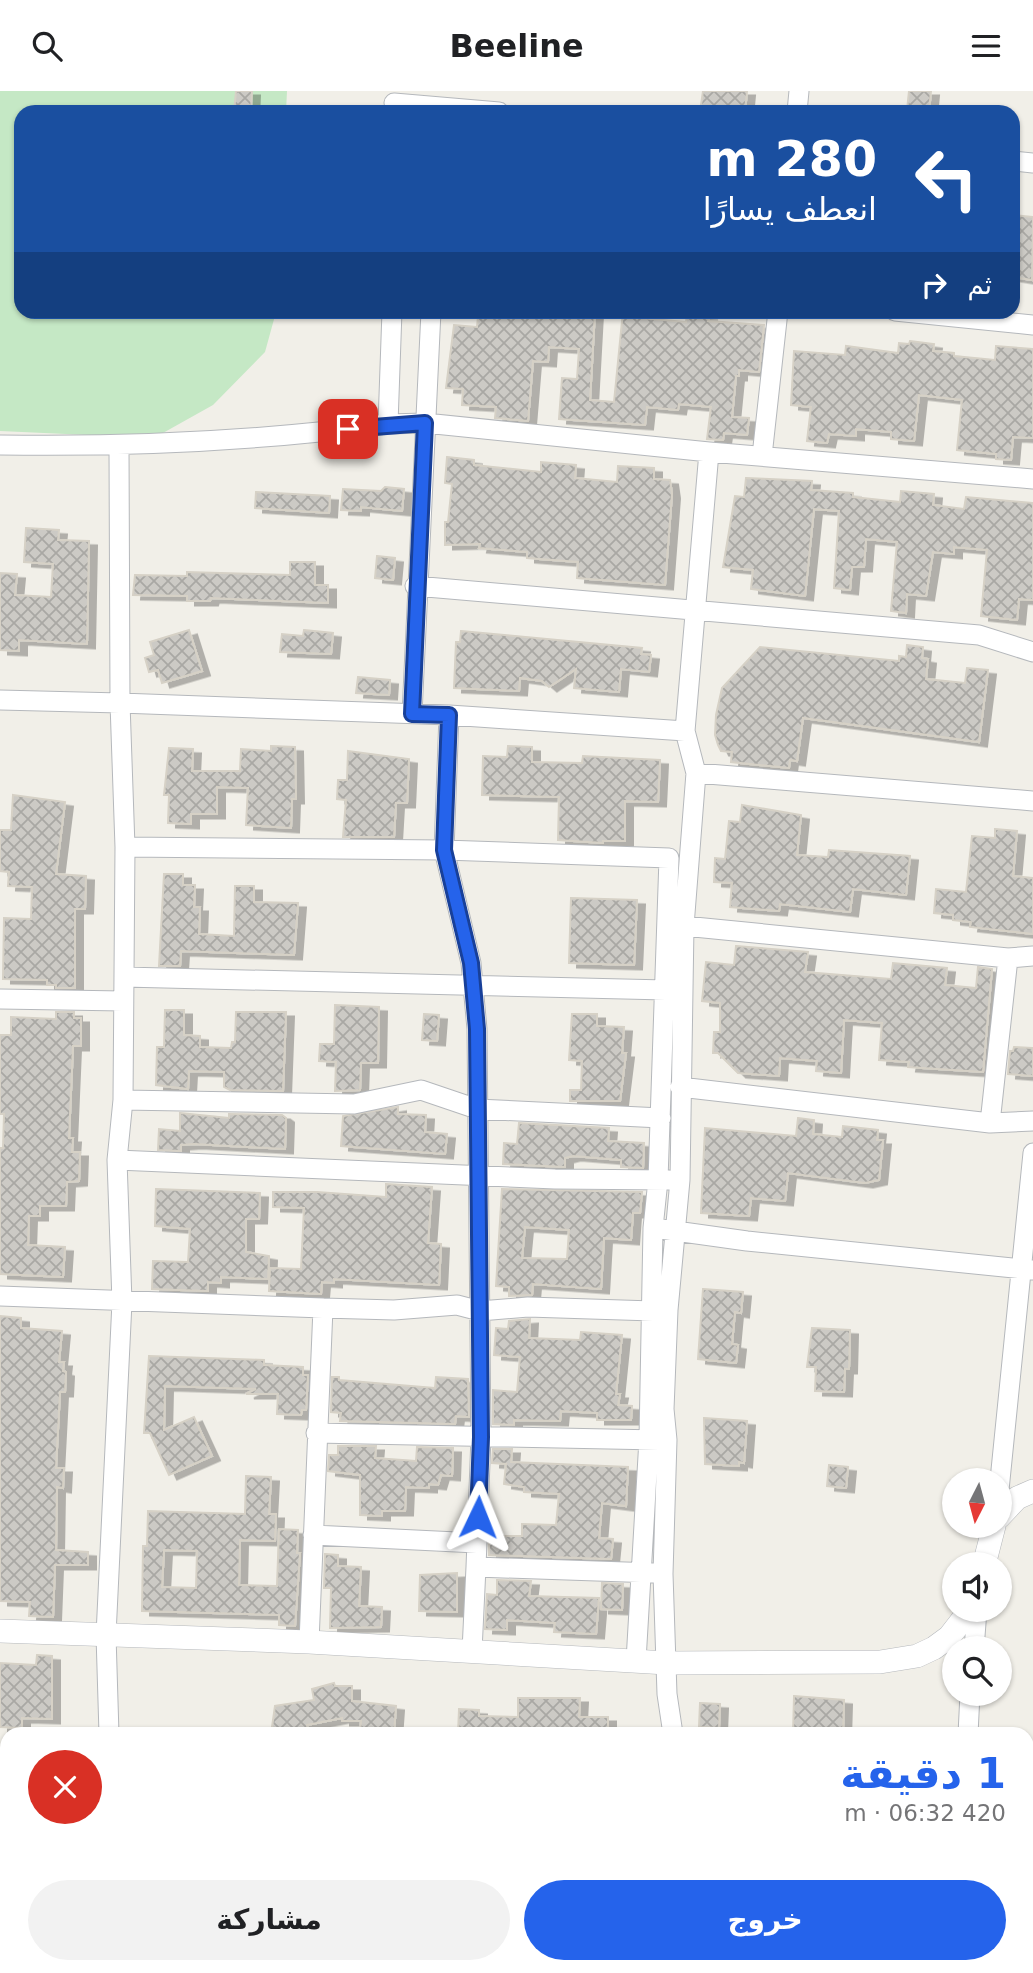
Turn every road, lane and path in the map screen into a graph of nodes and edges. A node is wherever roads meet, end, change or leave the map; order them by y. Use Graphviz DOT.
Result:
graph roads {
  1 [pos="395,102"];
  2 [pos="438,103"];
  3 [pos="392,319"];
  4 [pos="430,319"];
  5 [pos="777,319"];
  6 [pos="974,319"];
  7 [pos="1033,325"];
  8 [pos="425,423"];
  9 [pos="388,424"];
  10 [pos="0,445"];
  11 [pos="118,447"];
  12 [pos="709,452"];
  13 [pos="762,456"];
  14 [pos="1033,479"];
  15 [pos="415,586"];
  16 [pos="695,610"];
  17 [pos="1033,652"];
  18 [pos="0,700"];
  19 [pos="120,703"];
  20 [pos="412,714"];
  21 [pos="449,715"];
  22 [pos="685,731"];
  23 [pos="696,773"];
  24 [pos="1033,801"];
  25 [pos="125,847"];
  26 [pos="444,850"];
  27 [pos="684,926"];
  28 [pos="1033,956"];
  29 [pos="1008,958"];
  30 [pos="124,977"];
  31 [pos="474,986"];
  32 [pos="666,990"];
  33 [pos="0,999"];
  34 [pos="123,1001"];
  35 [pos="680,1087"];
  36 [pos="123,1100"];
  37 [pos="477,1109"];
  38 [pos="661,1118"];
  39 [pos="1033,1121"];
  40 [pos="989,1123"];
  41 [pos="1033,1153"];
  42 [pos="117,1160"];
  43 [pos="479,1175"];
  44 [pos="658,1180"];
  45 [pos="680,1180"];
  46 [pos="653,1228"];
  47 [pos="674,1230"];
  48 [pos="1026,1269"];
  49 [pos="0,1297"];
  50 [pos="121,1302"];
  51 [pos="323,1308"];
  52 [pos="480,1311"];
  53 [pos="653,1311"];
  54 [pos="316,1433"];
  55 [pos="481,1437"];
  56 [pos="658,1439"];
  57 [pos="1002,1468"];
  58 [pos="1033,1491"];
  59 [pos="1012,1503"];
  60 [pos="313,1535"];
  61 [pos="477,1543"];
  62 [pos="476,1567"];
  63 [pos="653,1573"];
  64 [pos="961,1622"];
  65 [pos="0,1631"];
  66 [pos="106,1635"];
  67 [pos="309,1642"];
  68 [pos="472,1651"];
  69 [pos="636,1661"];
  70 [pos="667,1663"];
  71 [pos="969,1706"];
  72 [pos="109,1727"];
  73 [pos="672,1727"];
  74 [pos="968,1727"];
  1 -- 2 [label="street"];
  3 -- 9 [label="street"];
  4 -- 8 [label="street"];
  5 -- 13 [label="street"];
  6 -- 7 [label="street"];
  8 -- 9 [label="street"];
  8 -- 12 [label="street"];
  8 -- 15 [label="street"];
  9 -- 11 [label="street"];
  10 -- 11 [label="street"];
  11 -- 19 [label="street"];
  12 -- 13 [label="street"];
  12 -- 16 [label="street"];
  13 -- 14 [label="street"];
  15 -- 16 [label="street"];
  15 -- 20 [label="street"];
  16 -- 17 [label="street"];
  16 -- 22 [label="street"];
  18 -- 19 [label="street"];
  19 -- 20 [label="street"];
  19 -- 25 [label="street"];
  20 -- 21 [label="street"];
  21 -- 22 [label="street"];
  21 -- 26 [label="street"];
  22 -- 23 [label="street"];
  23 -- 24 [label="street"];
  23 -- 27 [label="street"];
  25 -- 26 [label="street"];
  25 -- 30 [label="street"];
  26 -- 31 [label="street"];
  26 -- 32 [label="street"];
  27 -- 29 [label="street"];
  27 -- 35 [label="street"];
  28 -- 29 [label="street"];
  29 -- 40 [label="street"];
  30 -- 31 [label="street"];
  30 -- 34 [label="street"];
  31 -- 32 [label="street"];
  31 -- 37 [label="street"];
  32 -- 38 [label="street"];
  33 -- 34 [label="street"];
  34 -- 36 [label="street"];
  35 -- 40 [label="street"];
  35 -- 45 [label="street"];
  36 -- 37 [label="street"];
  36 -- 42 [label="street"];
  37 -- 38 [label="street"];
  37 -- 43 [label="street"];
  38 -- 44 [label="street"];
  39 -- 40 [label="street"];
  41 -- 48 [label="street"];
  42 -- 43 [label="street"];
  42 -- 50 [label="street"];
  43 -- 44 [label="street"];
  43 -- 52 [label="street"];
  44 -- 45 [label="street"];
  44 -- 46 [label="street"];
  45 -- 47 [label="street"];
  46 -- 47 [label="street"];
  46 -- 53 [label="street"];
  47 -- 48 [label="street"];
  47 -- 56 [label="street"];
  48 -- 57 [label="street"];
  49 -- 50 [label="street"];
  50 -- 51 [label="street"];
  50 -- 66 [label="street"];
  51 -- 52 [label="street"];
  51 -- 54 [label="street"];
  52 -- 53 [label="street"];
  52 -- 55 [label="street"];
  53 -- 56 [label="street"];
  54 -- 55 [label="street"];
  54 -- 60 [label="street"];
  55 -- 56 [label="street"];
  55 -- 61 [label="street"];
  56 -- 63 [label="street"];
  58 -- 59 [label="street"];
  60 -- 61 [label="street"];
  60 -- 67 [label="street"];
  61 -- 62 [label="street"];
  62 -- 63 [label="street"];
  62 -- 68 [label="street"];
  63 -- 69 [label="street"];
  63 -- 70 [label="street"];
  64 -- 70 [label="street"];
  65 -- 66 [label="street"];
  66 -- 67 [label="street"];
  66 -- 72 [label="street"];
  67 -- 68 [label="street"];
  68 -- 69 [label="street"];
  69 -- 70 [label="street"];
  70 -- 73 [label="street"];
  71 -- 74 [label="street"];
}
